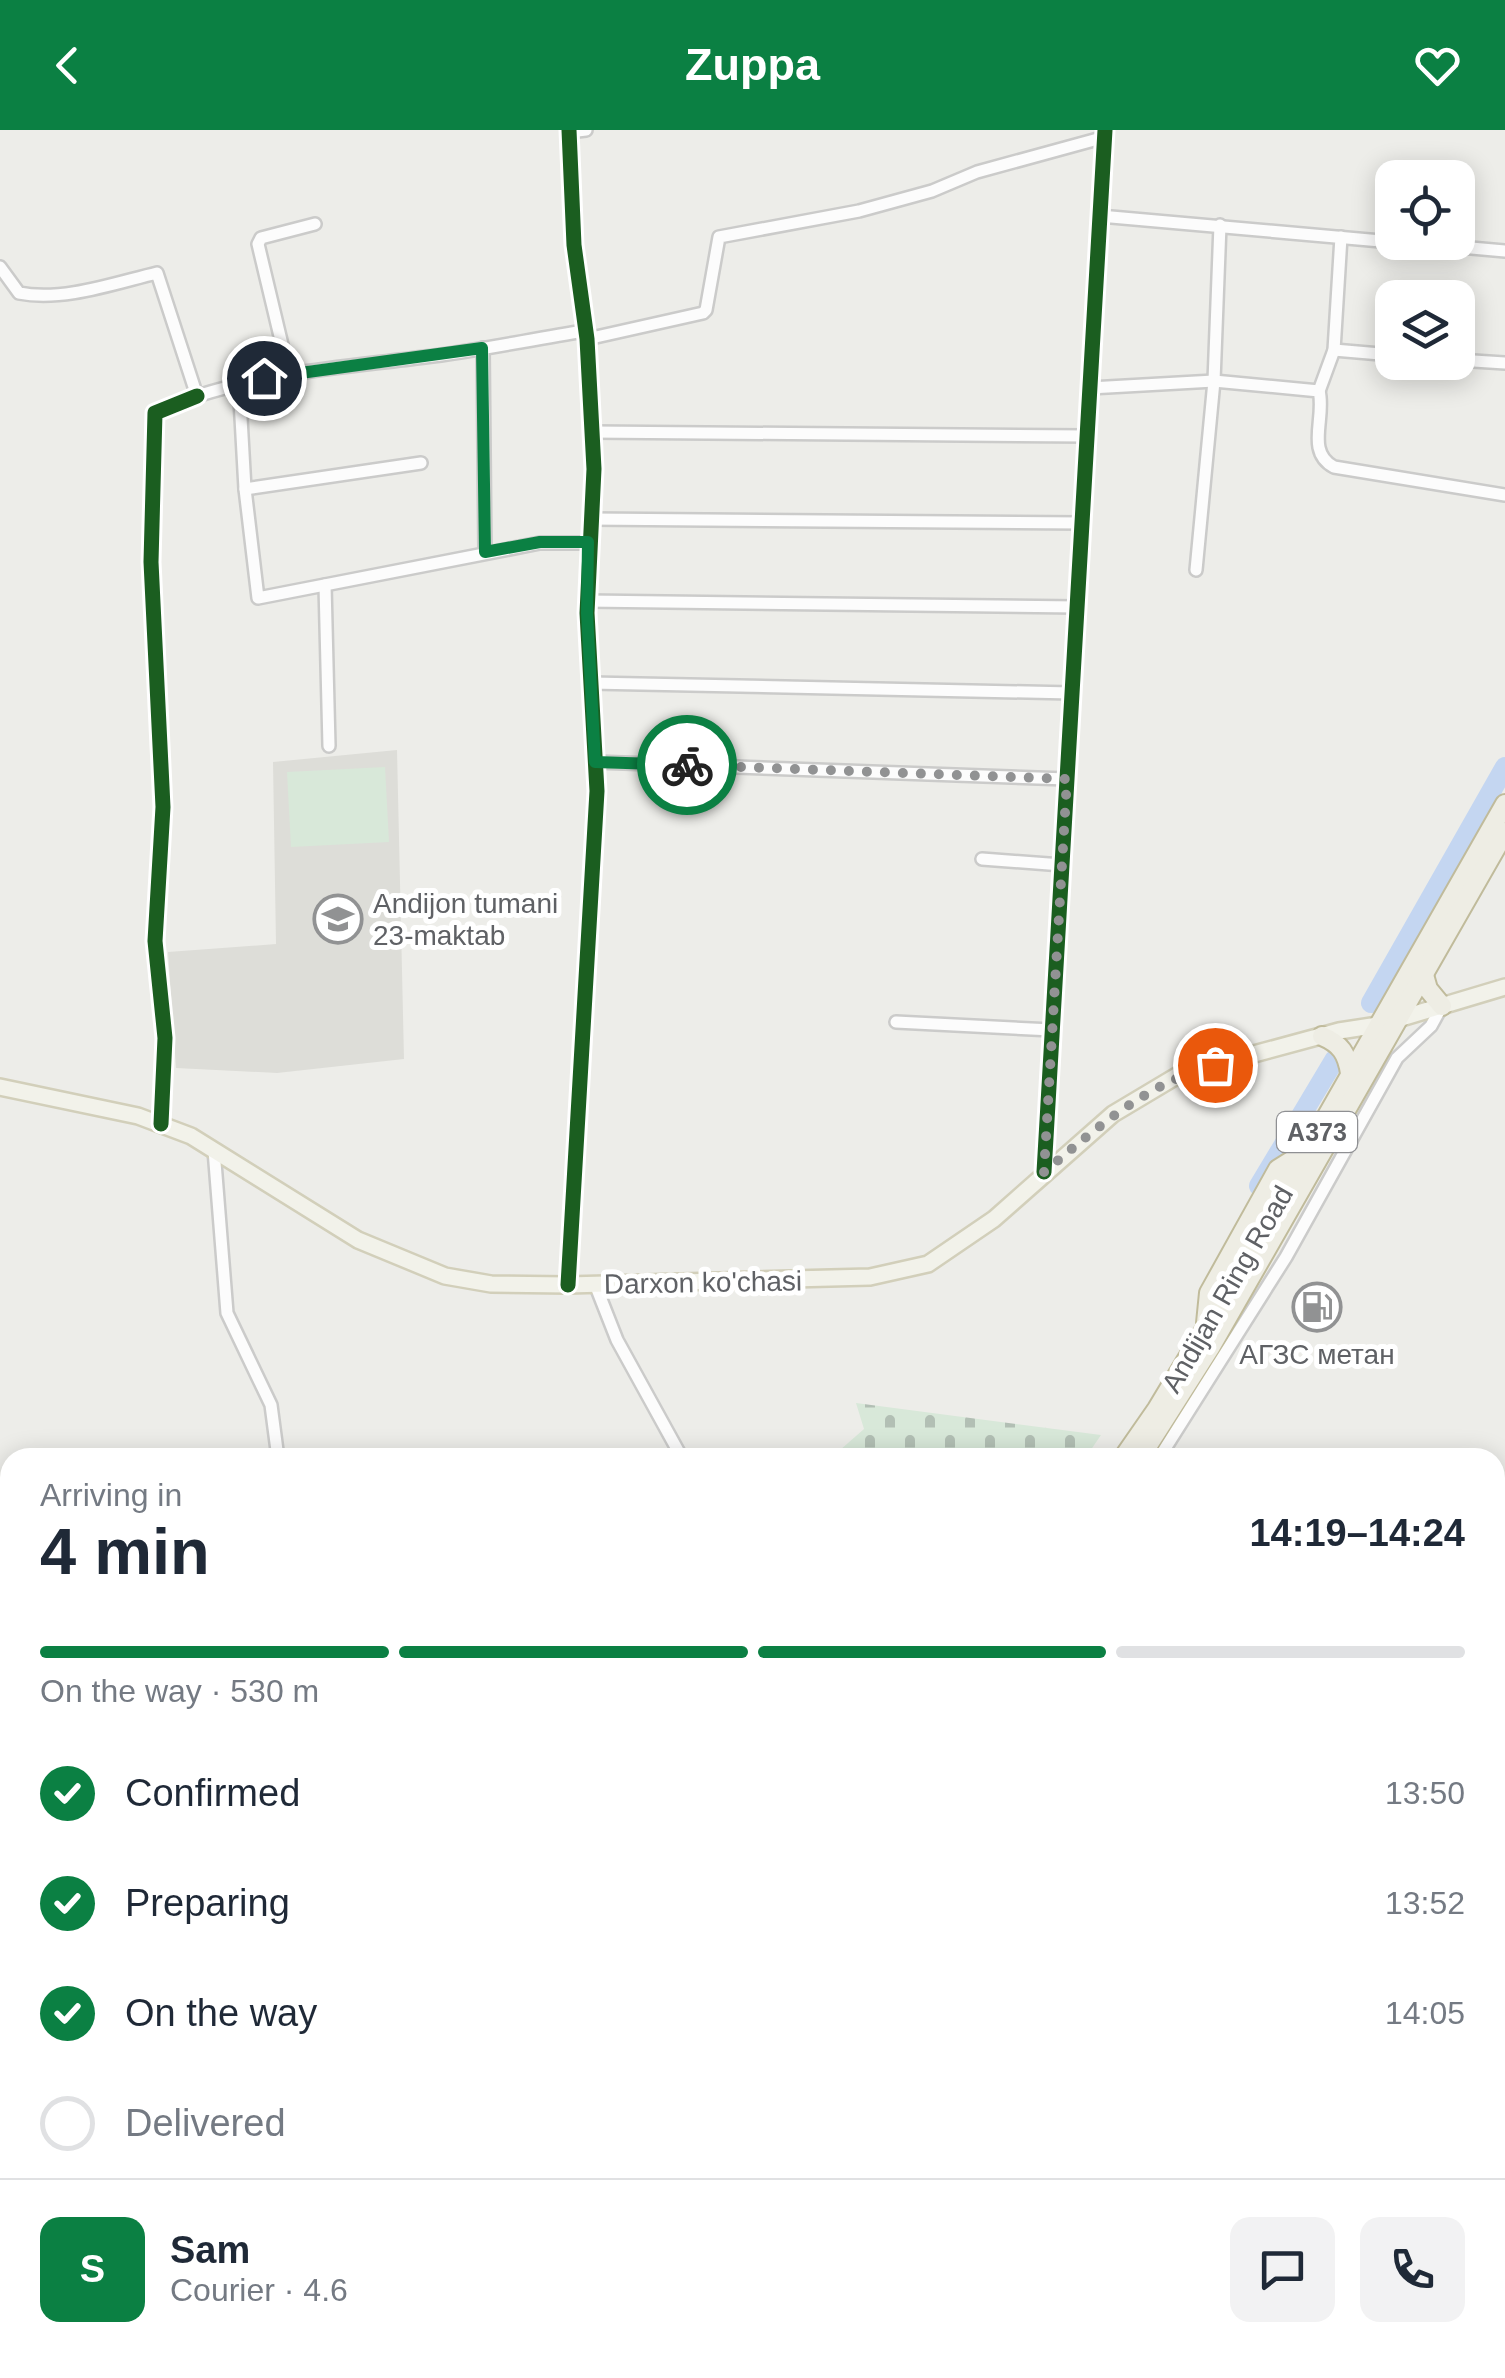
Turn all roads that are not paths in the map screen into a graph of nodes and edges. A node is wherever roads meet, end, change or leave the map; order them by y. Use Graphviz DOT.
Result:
graph roads {
  1 [pos="586,130"];
  2 [pos="569,131"];
  3 [pos="1105,134"];
  4 [pos="1100,216"];
  5 [pos="315,224"];
  6 [pos="1220,225"];
  7 [pos="1340,237"];
  8 [pos="1375,240"];
  9 [pos="1475,248"];
  10 [pos="1505,251"];
  11 [pos="0,267"];
  12 [pos="586,335"];
  13 [pos="482,348"];
  14 [pos="1334,350"];
  15 [pos="1375,353"];
  16 [pos="1475,361"];
  17 [pos="1505,364"];
  18 [pos="289,374"];
  19 [pos="1214,381"];
  20 [pos="238,382"];
  21 [pos="1090,388"];
  22 [pos="1319,391"];
  23 [pos="197,396"];
  24 [pos="592,432"];
  25 [pos="1087,436"];
  26 [pos="421,463"];
  27 [pos="244,489"];
  28 [pos="1505,494"];
  29 [pos="590,519"];
  30 [pos="1082,524"];
  31 [pos="588,542"];
  32 [pos="485,552"];
  33 [pos="1196,570"];
  34 [pos="326,585"];
  35 [pos="587,601"];
  36 [pos="1076,608"];
  37 [pos="591,683"];
  38 [pos="1072,693"];
  39 [pos="329,746"];
  40 [pos="595,762"];
  41 [pos="1067,779"];
  42 [pos="1505,804"];
  43 [pos="1505,832"];
  44 [pos="982,859"];
  45 [pos="1062,866"];
  46 [pos="1424,975"];
  47 [pos="1505,988"];
  48 [pos="1442,1006"];
  49 [pos="1399,1019"];
  50 [pos="896,1022"];
  51 [pos="1378,1025"];
  52 [pos="1052,1030"];
  53 [pos="1322,1036"];
  54 [pos="1350,1073"];
  55 [pos="0,1087"];
  56 [pos="161,1124"];
  57 [pos="214,1150"];
  58 [pos="1320,1157"];
  59 [pos="1044,1172"];
  60 [pos="595,1284"];
  61 [pos="568,1285"];
  62 [pos="1242,1310"];
  63 [pos="276,1448"];
  64 [pos="676,1448"];
  65 [pos="1130,1448"];
  66 [pos="1147,1448"];
  67 [pos="1165,1448"];
  1 -- 2 [label="street"];
  2 -- 12 [label="street"];
  3 -- 4 [label="street"];
  3 -- 12 [label="street"];
  4 -- 6 [label="street"];
  4 -- 21 [label="street"];
  5 -- 18 [label="street"];
  6 -- 7 [label="street"];
  6 -- 19 [label="street"];
  7 -- 8 [label="street"];
  7 -- 14 [label="street"];
  9 -- 10 [label="street"];
  11 -- 23 [label="street"];
  12 -- 13 [label="street"];
  12 -- 24 [label="street"];
  13 -- 18 [label="street"];
  13 -- 32 [label="street"];
  14 -- 15 [label="street"];
  14 -- 22 [label="street"];
  16 -- 17 [label="street"];
  18 -- 20 [label="street"];
  19 -- 21 [label="street"];
  19 -- 22 [label="street"];
  19 -- 33 [label="street"];
  20 -- 23 [label="street"];
  20 -- 27 [label="street"];
  21 -- 25 [label="street"];
  22 -- 28 [label="street"];
  23 -- 56 [label="street"];
  24 -- 25 [label="street"];
  24 -- 29 [label="street"];
  25 -- 30 [label="street"];
  26 -- 27 [label="street"];
  27 -- 34 [label="street"];
  29 -- 30 [label="street"];
  29 -- 31 [label="street"];
  30 -- 36 [label="street"];
  31 -- 32 [label="street"];
  31 -- 35 [label="street"];
  32 -- 34 [label="street"];
  34 -- 39 [label="street"];
  35 -- 36 [label="street"];
  35 -- 37 [label="street"];
  36 -- 38 [label="street"];
  37 -- 38 [label="street"];
  37 -- 40 [label="street"];
  38 -- 41 [label="street"];
  40 -- 41 [label="street"];
  40 -- 61 [label="street"];
  41 -- 45 [label="street"];
  42 -- 51 [label="highway, Andijan Ring Road / A373"];
  43 -- 46 [label="highway, Andijan Ring Road / A373"];
  44 -- 45 [label="street"];
  45 -- 52 [label="street"];
  46 -- 48 [label="highway"];
  46 -- 49 [label="highway, Andijan Ring Road / A373"];
  47 -- 48 [label="main road, Darxon ko'chasi"];
  48 -- 49 [label="main road, Darxon ko'chasi"];
  48 -- 58 [label="street"];
  49 -- 51 [label="main road, Darxon ko'chasi"];
  49 -- 58 [label="highway, Andijan Ring Road / A373"];
  50 -- 52 [label="street"];
  51 -- 53 [label="main road, Darxon ko'chasi"];
  51 -- 54 [label="highway, Andijan Ring Road / A373"];
  52 -- 59 [label="street"];
  53 -- 54 [label="highway"];
  53 -- 59 [label="main road, Darxon ko'chasi"];
  54 -- 58 [label="highway, Andijan Ring Road / A373"];
  55 -- 56 [label="main road, Darxon ko'chasi"];
  56 -- 57 [label="main road, Darxon ko'chasi"];
  57 -- 61 [label="main road, Darxon ko'chasi"];
  57 -- 63 [label="street"];
  58 -- 62 [label="highway, Andijan Ring Road / A373"];
  58 -- 65 [label="highway, Andijan Ring Road / A373"];
  59 -- 60 [label="main road, Darxon ko'chasi"];
  60 -- 61 [label="main road, Darxon ko'chasi"];
  60 -- 64 [label="street"];
  62 -- 66 [label="highway, Andijan Ring Road / A373"];
  62 -- 67 [label="street"];
}
